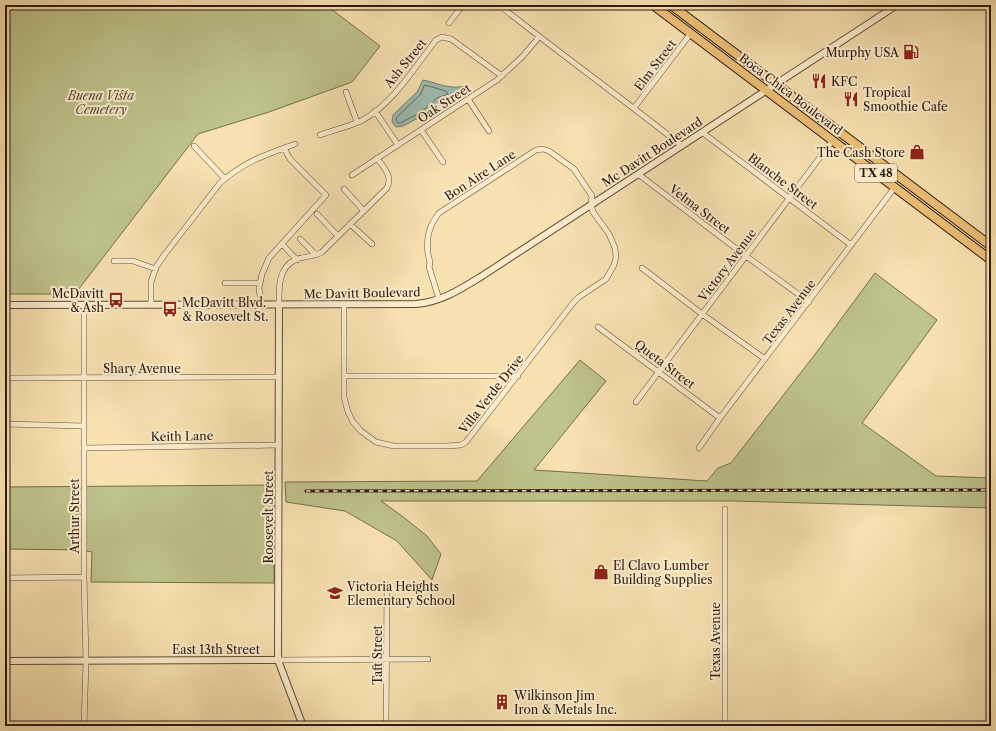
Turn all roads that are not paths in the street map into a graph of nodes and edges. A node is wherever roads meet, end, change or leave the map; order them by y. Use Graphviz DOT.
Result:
graph roads {
  1 [pos="463,5"];
  2 [pos="499,5"];
  3 [pos="653,5"];
  4 [pos="671,5"];
  5 [pos="897,5"];
  6 [pos="681,7"];
  7 [pos="449,23"];
  8 [pos="691,34"];
  9 [pos="539,37"];
  10 [pos="502,76"];
  11 [pos="776,84"];
  12 [pos="766,90"];
  13 [pos="346,92"];
  14 [pos="468,99"];
  15 [pos="634,108"];
  16 [pos="375,111"];
  17 [pos="357,122"];
  18 [pos="420,130"];
  19 [pos="488,131"];
  20 [pos="703,133"];
  21 [pos="320,135"];
  22 [pos="833,140"];
  23 [pos="295,144"];
  24 [pos="398,145"];
  25 [pos="194,146"];
  26 [pos="682,146"];
  27 [pos="284,148"];
  28 [pos="377,158"];
  29 [pos="443,162"];
  30 [pos="638,174"];
  31 [pos="352,175"];
  32 [pos="225,179"];
  33 [pos="895,187"];
  34 [pos="344,189"];
  35 [pos="789,198"];
  36 [pos="591,205"];
  37 [pos="364,211"];
  38 [pos="317,214"];
  39 [pos="350,224"];
  40 [pos="338,236"];
  41 [pos="300,238"];
  42 [pos="282,244"];
  43 [pos="372,244"];
  44 [pos="851,245"];
  45 [pos="991,246"];
  46 [pos="316,255"];
  47 [pos="746,256"];
  48 [pos="297,260"];
  49 [pos="991,260"];
  50 [pos="114,261"];
  51 [pos="642,268"];
  52 [pos="156,269"];
  53 [pos="225,283"];
  54 [pos="260,283"];
  55 [pos="438,299"];
  56 [pos="809,302"];
  57 [pos="150,304"];
  58 [pos="261,304"];
  59 [pos="278,304"];
  60 [pos="344,304"];
  61 [pos="5,305"];
  62 [pos="84,305"];
  63 [pos="702,314"];
  64 [pos="598,327"];
  65 [pos="765,359"];
  66 [pos="658,372"];
  67 [pos="344,376"];
  68 [pos="518,376"];
  69 [pos="278,377"];
  70 [pos="5,378"];
  71 [pos="84,378"];
  72 [pos="636,402"];
  73 [pos="720,418"];
  74 [pos="5,424"];
  75 [pos="84,426"];
  76 [pos="279,445"];
  77 [pos="85,448"];
  78 [pos="699,448"];
  79 [pos="725,509"];
  80 [pos="6,578"];
  81 [pos="84,578"];
  82 [pos="387,585"];
  83 [pos="5,644"];
  84 [pos="387,659"];
  85 [pos="428,659"];
  86 [pos="278,660"];
  87 [pos="5,661"];
  88 [pos="86,661"];
  89 [pos="5,673"];
  90 [pos="6,726"];
  91 [pos="84,726"];
  92 [pos="301,726"];
  93 [pos="386,726"];
  94 [pos="725,726"];
  1 -- 7 [label="street"];
  2 -- 9 [label="street"];
  3 -- 8 [label="main road, Boca Chica Boulevard / TX 48"];
  4 -- 6 [label="main road, Boca Chica Boulevard / TX 48"];
  5 -- 11 [label="street, Mc Davitt Boulevard"];
  6 -- 11 [label="main road, Boca Chica Boulevard / TX 48"];
  8 -- 12 [label="main road, Boca Chica Boulevard / TX 48"];
  8 -- 15 [label="street, Elm Street"];
  9 -- 10 [label="street, Oak Street"];
  9 -- 15 [label="street"];
  10 -- 14 [label="street, Oak Street"];
  10 -- 16 [label="street, Ash Street"];
  11 -- 12 [label="street, Mc Davitt Boulevard"];
  11 -- 45 [label="main road, Boca Chica Boulevard / TX 48"];
  12 -- 20 [label="street, Mc Davitt Boulevard"];
  12 -- 22 [label="main road, Boca Chica Boulevard / TX 48"];
  13 -- 17 [label="street"];
  14 -- 18 [label="street, Oak Street"];
  14 -- 19 [label="street"];
  15 -- 26 [label="street"];
  16 -- 17 [label="street, Ash Street"];
  16 -- 24 [label="street"];
  17 -- 21 [label="street, Ash Street"];
  18 -- 24 [label="street, Oak Street"];
  18 -- 29 [label="street"];
  20 -- 26 [label="street, Mc Davitt Boulevard"];
  20 -- 35 [label="street, Blanche Street"];
  22 -- 33 [label="main road, Boca Chica Boulevard / TX 48"];
  22 -- 35 [label="street, Victory Avenue"];
  23 -- 27 [label="street"];
  24 -- 28 [label="street, Oak Street"];
  25 -- 32 [label="street"];
  26 -- 30 [label="street, Mc Davitt Boulevard"];
  27 -- 32 [label="street"];
  27 -- 42 [label="street"];
  28 -- 31 [label="street, Oak Street"];
  28 -- 37 [label="street"];
  30 -- 36 [label="street, Mc Davitt Boulevard"];
  30 -- 47 [label="street, Velma Street"];
  32 -- 52 [label="street"];
  33 -- 44 [label="street, Texas Avenue"];
  33 -- 49 [label="main road, Boca Chica Boulevard / TX 48"];
  34 -- 37 [label="street"];
  35 -- 44 [label="street, Blanche Street"];
  35 -- 47 [label="street, Victory Avenue"];
  36 -- 55 [label="street, Mc Davitt Boulevard"];
  36 -- 55 [label="street, Bon Aire Lane"];
  36 -- 68 [label="street, Villa Verde Drive"];
  37 -- 39 [label="street"];
  38 -- 40 [label="street"];
  39 -- 40 [label="street"];
  39 -- 43 [label="street"];
  40 -- 46 [label="street"];
  41 -- 46 [label="street"];
  42 -- 48 [label="street"];
  42 -- 54 [label="street"];
  44 -- 56 [label="street, Texas Avenue"];
  46 -- 48 [label="street"];
  47 -- 56 [label="street, Velma Street"];
  47 -- 63 [label="street, Victory Avenue"];
  48 -- 59 [label="street"];
  50 -- 52 [label="street"];
  51 -- 63 [label="street"];
  52 -- 57 [label="street"];
  53 -- 54 [label="street"];
  54 -- 58 [label="street"];
  55 -- 60 [label="street, Mc Davitt Boulevard"];
  56 -- 65 [label="street, Texas Avenue"];
  57 -- 58 [label="street, Mc Davitt Boulevard"];
  57 -- 62 [label="street, Mc Davitt Boulevard"];
  58 -- 59 [label="street, Mc Davitt Boulevard"];
  59 -- 60 [label="street, Mc Davitt Boulevard"];
  59 -- 69 [label="street, Roosevelt Street"];
  60 -- 67 [label="street, Villa Verde Drive"];
  61 -- 62 [label="street, Mc Davitt Boulevard"];
  62 -- 71 [label="street, Arthur Street"];
  63 -- 65 [label="street"];
  63 -- 66 [label="street, Victory Avenue"];
  64 -- 66 [label="street, Queta Street"];
  65 -- 73 [label="street, Texas Avenue"];
  66 -- 72 [label="street, Victory Avenue"];
  66 -- 73 [label="street, Queta Street"];
  67 -- 68 [label="street"];
  67 -- 68 [label="street, Villa Verde Drive"];
  69 -- 71 [label="street, Shary Avenue"];
  69 -- 76 [label="street, Roosevelt Street"];
  70 -- 71 [label="street, Shary Avenue"];
  71 -- 75 [label="street, Arthur Street"];
  73 -- 78 [label="street, Texas Avenue"];
  74 -- 75 [label="street"];
  75 -- 77 [label="street, Arthur Street"];
  76 -- 77 [label="street, Keith Lane"];
  76 -- 86 [label="street, Roosevelt Street"];
  77 -- 81 [label="street, Arthur Street"];
  79 -- 94 [label="street, Texas Avenue"];
  80 -- 81 [label="street"];
  80 -- 83 [label="street"];
  81 -- 88 [label="street, Arthur Street"];
  82 -- 84 [label="street, Taft Street"];
  84 -- 85 [label="street, East 13th Street"];
  84 -- 86 [label="street, East 13th Street"];
  84 -- 93 [label="street, Taft Street"];
  86 -- 88 [label="street, East 13th Street"];
  86 -- 92 [label="street, Roosevelt Street"];
  87 -- 88 [label="street, East 13th Street"];
  88 -- 91 [label="street, Arthur Street"];
  89 -- 90 [label="street"];
}
